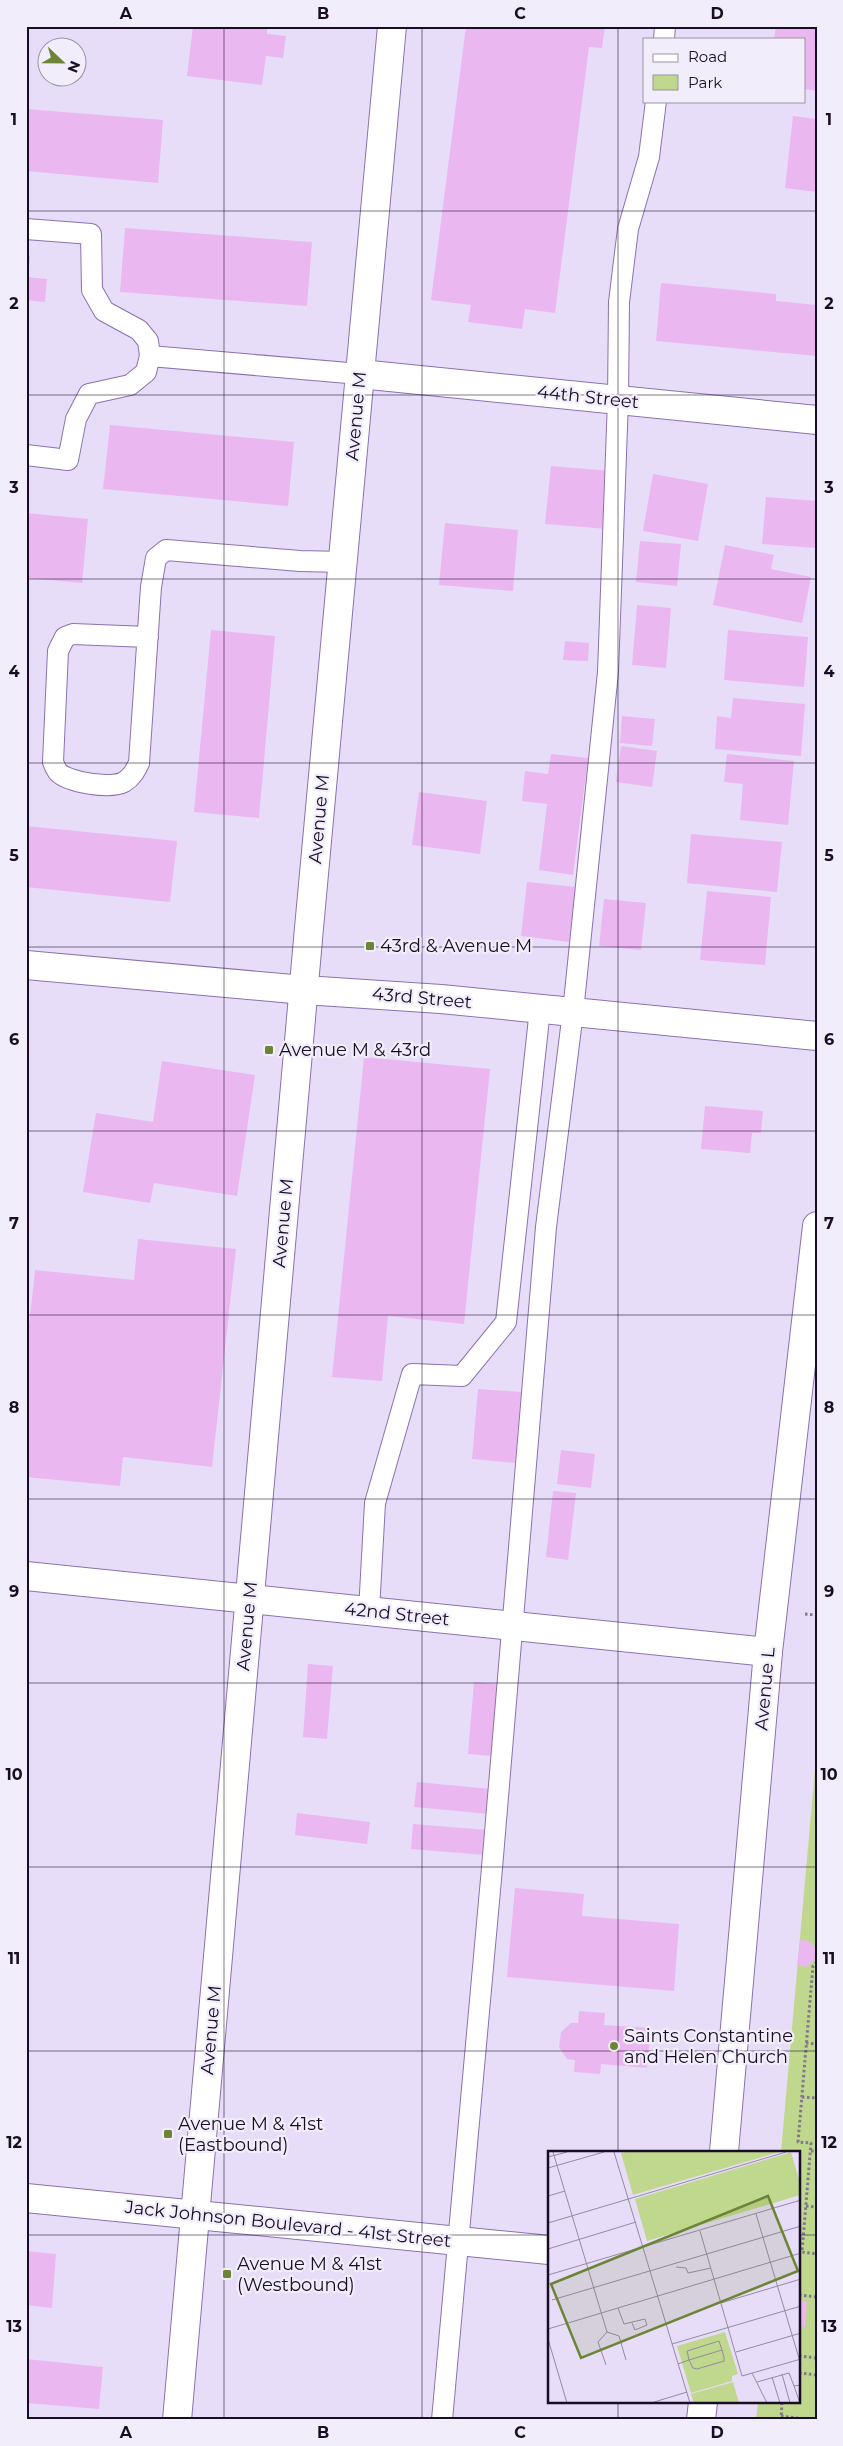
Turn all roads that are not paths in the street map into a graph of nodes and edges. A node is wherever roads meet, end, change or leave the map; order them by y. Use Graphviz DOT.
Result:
graph roads {
  1 [pos="392,26"];
  2 [pos="656,102"];
  3 [pos="26,229"];
  4 [pos="150,356"];
  5 [pos="360,374"];
  6 [pos="618,400"];
  7 [pos="817,420"];
  8 [pos="26,455"];
  9 [pos="343,562"];
  10 [pos="148,637"];
  11 [pos="26,965"];
  12 [pos="304,990"];
  13 [pos="540,1009"];
  14 [pos="573,1012"];
  15 [pos="817,1036"];
  16 [pos="817,1226"];
  17 [pos="26,1576"];
  18 [pos="250,1599"];
  19 [pos="369,1612"];
  20 [pos="512,1626"];
  21 [pos="768,1652"];
  22 [pos="724,2151"];
  23 [pos="26,2198"];
  24 [pos="195,2214"];
  25 [pos="458,2241"];
  26 [pos="548,2250"];
  27 [pos="703,2404"];
  28 [pos="177,2420"];
  29 [pos="442,2420"];
  30 [pos="701,2420"];
  1 -- 5 [label="street, Avenue M"];
  2 -- 6 [label="lane"];
  3 -- 4 [label="lane"];
  4 -- 5 [label="lane"];
  4 -- 8 [label="lane"];
  5 -- 6 [label="street, 44th Street"];
  5 -- 9 [label="street, Avenue M"];
  6 -- 7 [label="street, 44th Street"];
  6 -- 14 [label="lane"];
  9 -- 10 [label="lane"];
  9 -- 12 [label="street, Avenue M"];
  10 -- 10 [label="lane"];
  11 -- 12 [label="street, 43rd Street"];
  12 -- 13 [label="street, 43rd Street"];
  12 -- 18 [label="street, Avenue M"];
  13 -- 14 [label="street, 43rd Street"];
  13 -- 19 [label="lane"];
  14 -- 15 [label="street, 43rd Street"];
  14 -- 20 [label="lane"];
  16 -- 21 [label="street, Avenue L"];
  17 -- 18 [label="street, 42nd Street"];
  18 -- 19 [label="street, 42nd Street"];
  18 -- 24 [label="street, Avenue M"];
  19 -- 20 [label="street, 42nd Street"];
  20 -- 21 [label="street, 42nd Street"];
  20 -- 25 [label="lane"];
  21 -- 22 [label="street, Avenue L"];
  23 -- 24 [label="street, Jack Johnson Boulevard - 41st Street"];
  24 -- 25 [label="street, Jack Johnson Boulevard - 41st Street"];
  24 -- 28 [label="street, Avenue M"];
  25 -- 26 [label="street, Jack Johnson Boulevard - 41st Street"];
  25 -- 29 [label="lane"];
  27 -- 30 [label="street"];
}
